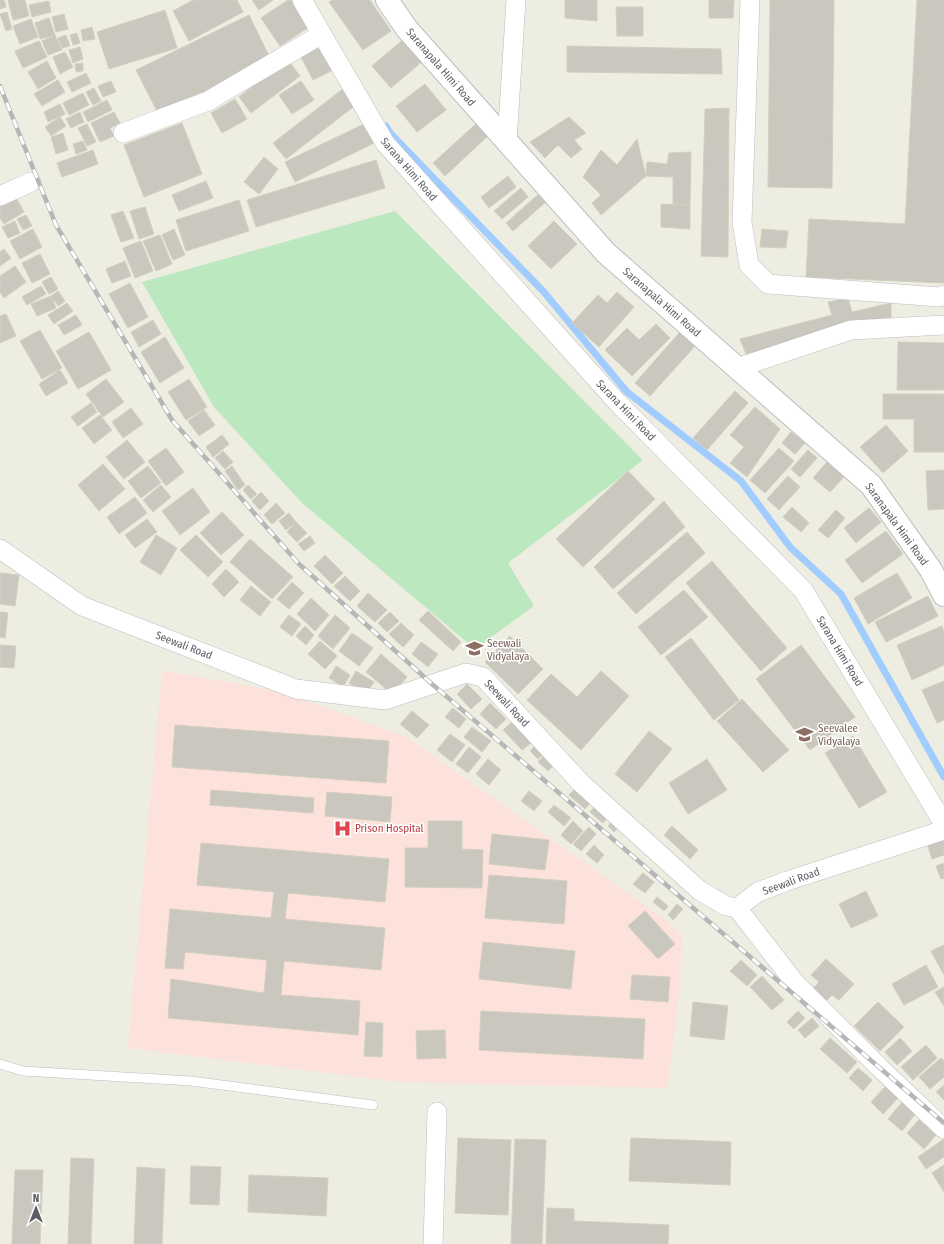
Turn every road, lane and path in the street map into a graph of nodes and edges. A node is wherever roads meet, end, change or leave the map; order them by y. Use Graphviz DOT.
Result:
graph roads {
  1 [pos="302,0"];
  2 [pos="387,0"];
  3 [pos="516,0"];
  4 [pos="750,0"];
  5 [pos="322,34"];
  6 [pos="123,133"];
  7 [pos="507,142"];
  8 [pos="31,182"];
  9 [pos="0,196"];
  10 [pos="944,295"];
  11 [pos="944,325"];
  12 [pos="737,368"];
  13 [pos="0,549"];
  14 [pos="944,595"];
  15 [pos="944,824"];
  16 [pos="944,830"];
  17 [pos="736,908"];
  18 [pos="0,1064"];
  19 [pos="373,1105"];
  20 [pos="437,1112"];
  21 [pos="944,1129"];
  22 [pos="433,1244"];
  1 -- 5 [label="street, Sarana Himi Road"];
  2 -- 7 [label="street, Saranapala Himi Road"];
  3 -- 7 [label="street"];
  4 -- 10 [label="street"];
  5 -- 6 [label="street"];
  5 -- 15 [label="street, Sarana Himi Road"];
  7 -- 12 [label="street, Saranapala Himi Road"];
  8 -- 9 [label="street"];
  11 -- 12 [label="street"];
  12 -- 14 [label="street, Saranapala Himi Road"];
  13 -- 17 [label="street, Seewali Road"];
  16 -- 17 [label="street, Seewali Road"];
  17 -- 21 [label="street"];
  18 -- 19 [label="lane"];
  20 -- 22 [label="street"];
}
